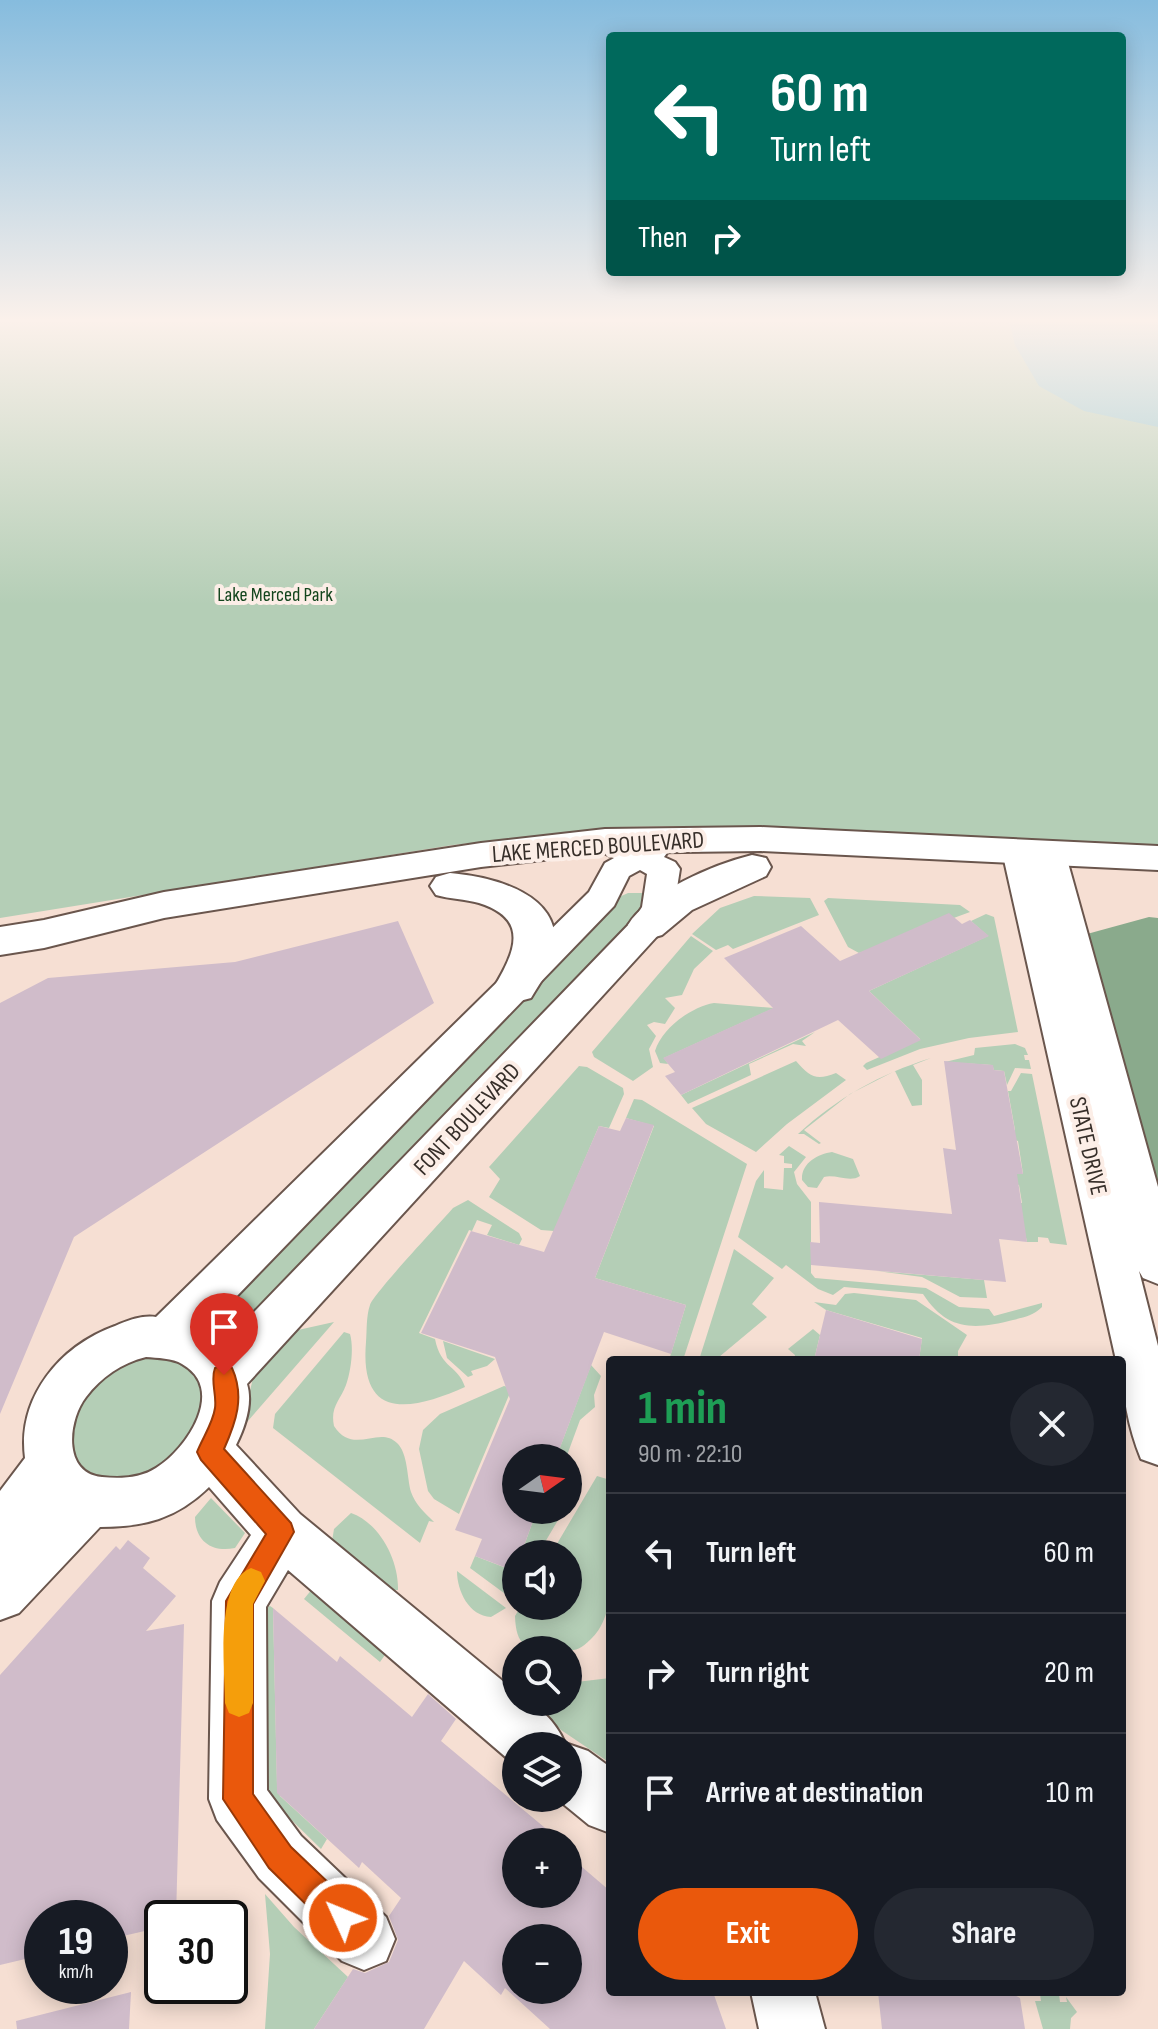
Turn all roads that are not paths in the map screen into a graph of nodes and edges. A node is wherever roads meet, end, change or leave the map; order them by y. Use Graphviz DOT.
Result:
graph roads {
  1 [pos="639,855"];
  2 [pos="1158,858"];
  3 [pos="1037,866"];
  4 [pos="752,867"];
  5 [pos="450,886"];
  6 [pos="1158,887"];
  7 [pos="648,925"];
  8 [pos="44,934"];
  9 [pos="0,941"];
  10 [pos="516,987"];
  11 [pos="1158,1265"];
  12 [pos="168,1336"];
  13 [pos="224,1375"];
  14 [pos="1158,1442"];
  15 [pos="210,1452"];
  16 [pos="51,1465"];
  17 [pos="91,1500"];
  18 [pos="0,1532"];
  19 [pos="282,1532"];
  20 [pos="0,1594"];
  21 [pos="520,1732"];
  22 [pos="582,1782"];
  23 [pos="606,1801"];
  24 [pos="364,1939"];
  25 [pos="784,1996"];
  26 [pos="792,2029"];
  1 -- 3 [label="main road, LAKE MERCED BOULEVARD"];
  1 -- 4 [label="main road, LAKE MERCED BOULEVARD"];
  1 -- 5 [label="main road, LAKE MERCED BOULEVARD"];
  1 -- 7 [label="street, FONT BOULEVARD"];
  1 -- 8 [label="main road, LAKE MERCED BOULEVARD"];
  1 -- 10 [label="street"];
  2 -- 3 [label="main road, LAKE MERCED BOULEVARD"];
  3 -- 4 [label="main road, LAKE MERCED BOULEVARD"];
  3 -- 6 [label="main road, LAKE MERCED BOULEVARD"];
  3 -- 11 [label="street, STATE DRIVE"];
  3 -- 14 [label="street, STATE DRIVE"];
  4 -- 7 [label="main road"];
  5 -- 8 [label="main road, LAKE MERCED BOULEVARD"];
  5 -- 10 [label="main road"];
  7 -- 13 [label="street, FONT BOULEVARD"];
  8 -- 9 [label="main road, LAKE MERCED BOULEVARD"];
  10 -- 12 [label="street"];
  12 -- 13 [label="street"];
  12 -- 16 [label="street"];
  13 -- 15 [label="street"];
  15 -- 17 [label="street"];
  15 -- 19 [label="street"];
  16 -- 17 [label="street"];
  16 -- 18 [label="street"];
  17 -- 20 [label="street"];
  19 -- 21 [label="street"];
  19 -- 24 [label="street"];
  22 -- 23 [label="street"];
  25 -- 26 [label="street"];
}
